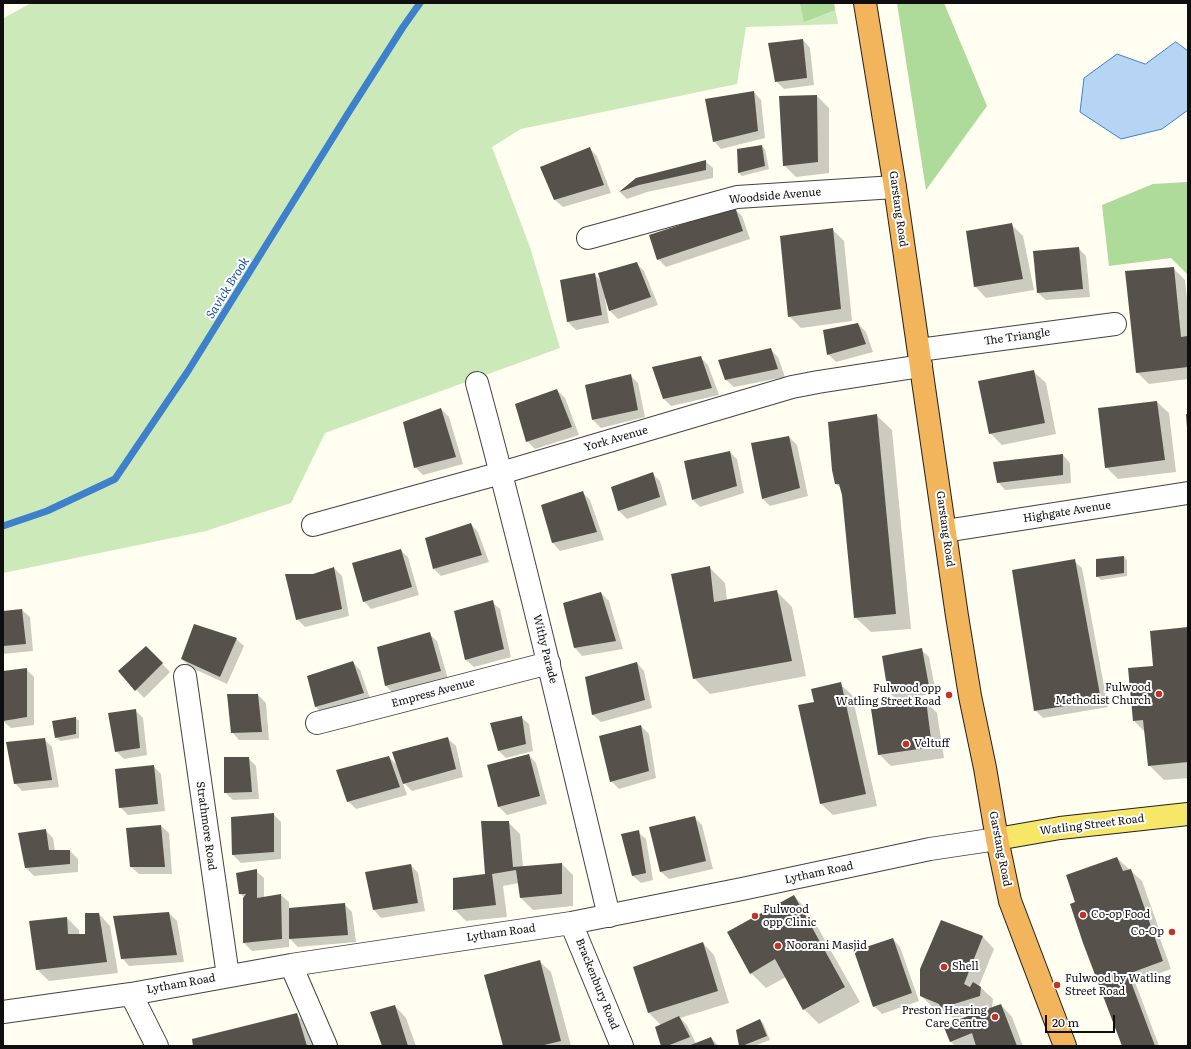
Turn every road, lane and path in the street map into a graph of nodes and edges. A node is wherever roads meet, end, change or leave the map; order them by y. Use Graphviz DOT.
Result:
graph roads {
  1 [pos="865,3"];
  2 [pos="895,186"];
  3 [pos="588,238"];
  4 [pos="1115,324"];
  5 [pos="920,358"];
  6 [pos="477,383"];
  7 [pos="501,473"];
  8 [pos="1188,493"];
  9 [pos="313,525"];
  10 [pos="945,531"];
  11 [pos="548,663"];
  12 [pos="185,676"];
  13 [pos="317,723"];
  14 [pos="1188,814"];
  15 [pos="996,839"];
  16 [pos="609,916"];
  17 [pos="571,923"];
  18 [pos="291,965"];
  19 [pos="228,976"];
  20 [pos="131,994"];
  21 [pos="4,1007"];
  22 [pos="157,1046"];
  23 [pos="326,1046"];
  24 [pos="622,1046"];
  25 [pos="1065,1046"];
  1 -- 2 [label="highway, Garstang Road"];
  2 -- 3 [label="street, Woodside Avenue"];
  2 -- 5 [label="highway, Garstang Road"];
  4 -- 5 [label="street, The Triangle"];
  5 -- 7 [label="street, York Avenue"];
  5 -- 10 [label="highway, Garstang Road"];
  6 -- 7 [label="street, Withy Parade"];
  7 -- 9 [label="street, York Avenue"];
  7 -- 11 [label="street, Withy Parade"];
  8 -- 10 [label="street, Highgate Avenue"];
  10 -- 15 [label="highway, Garstang Road"];
  11 -- 13 [label="street, Empress Avenue"];
  11 -- 16 [label="street, Withy Parade"];
  12 -- 19 [label="street, Strathmore Road"];
  14 -- 15 [label="main road, Watling Street Road"];
  15 -- 16 [label="street, Lytham Road"];
  15 -- 25 [label="highway, Garstang Road"];
  16 -- 17 [label="street, Lytham Road"];
  17 -- 18 [label="street, Lytham Road"];
  17 -- 24 [label="street, Brackenbury Road"];
  18 -- 19 [label="street, Lytham Road"];
  18 -- 23 [label="street"];
  19 -- 20 [label="street, Lytham Road"];
  20 -- 21 [label="street, Lytham Road"];
  20 -- 22 [label="street"];
}
